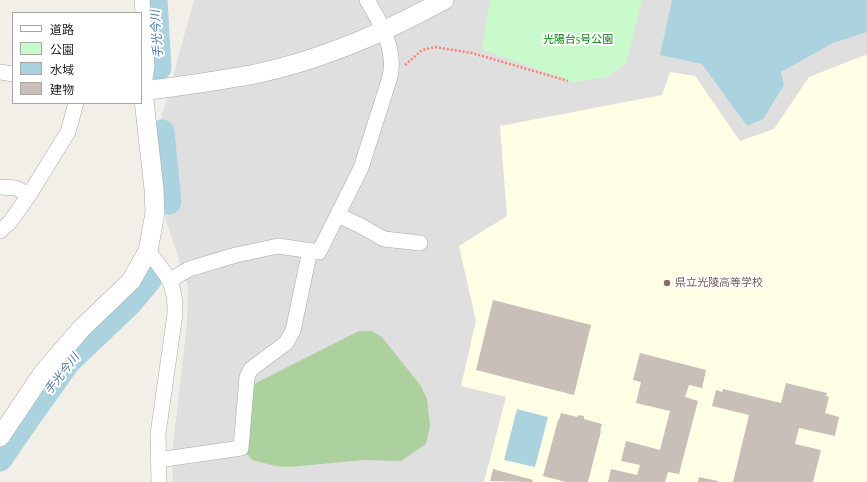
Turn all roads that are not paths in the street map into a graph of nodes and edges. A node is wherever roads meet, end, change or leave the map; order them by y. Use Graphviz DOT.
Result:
graph roads {
  1 [pos="142,0"];
  2 [pos="367,0"];
  3 [pos="444,0"];
  4 [pos="384,31"];
  5 [pos="0,72"];
  6 [pos="12,74"];
  7 [pos="142,90"];
  8 [pos="76,104"];
  9 [pos="0,187"];
  10 [pos="29,195"];
  11 [pos="338,215"];
  12 [pos="0,231"];
  13 [pos="420,243"];
  14 [pos="310,250"];
  15 [pos="148,251"];
  16 [pos="170,280"];
  17 [pos="0,437"];
  18 [pos="158,460"];
  19 [pos="159,482"];
  1 -- 7 [label="street"];
  2 -- 4 [label="street"];
  3 -- 4 [label="street"];
  4 -- 7 [label="street"];
  4 -- 11 [label="street"];
  5 -- 6 [label="street"];
  7 -- 15 [label="street"];
  8 -- 10 [label="street"];
  9 -- 10 [label="street"];
  10 -- 12 [label="street"];
  11 -- 13 [label="street"];
  11 -- 14 [label="street"];
  14 -- 16 [label="street"];
  14 -- 18 [label="street"];
  15 -- 16 [label="street"];
  15 -- 17 [label="street"];
  16 -- 18 [label="street"];
  18 -- 19 [label="street"];
}
